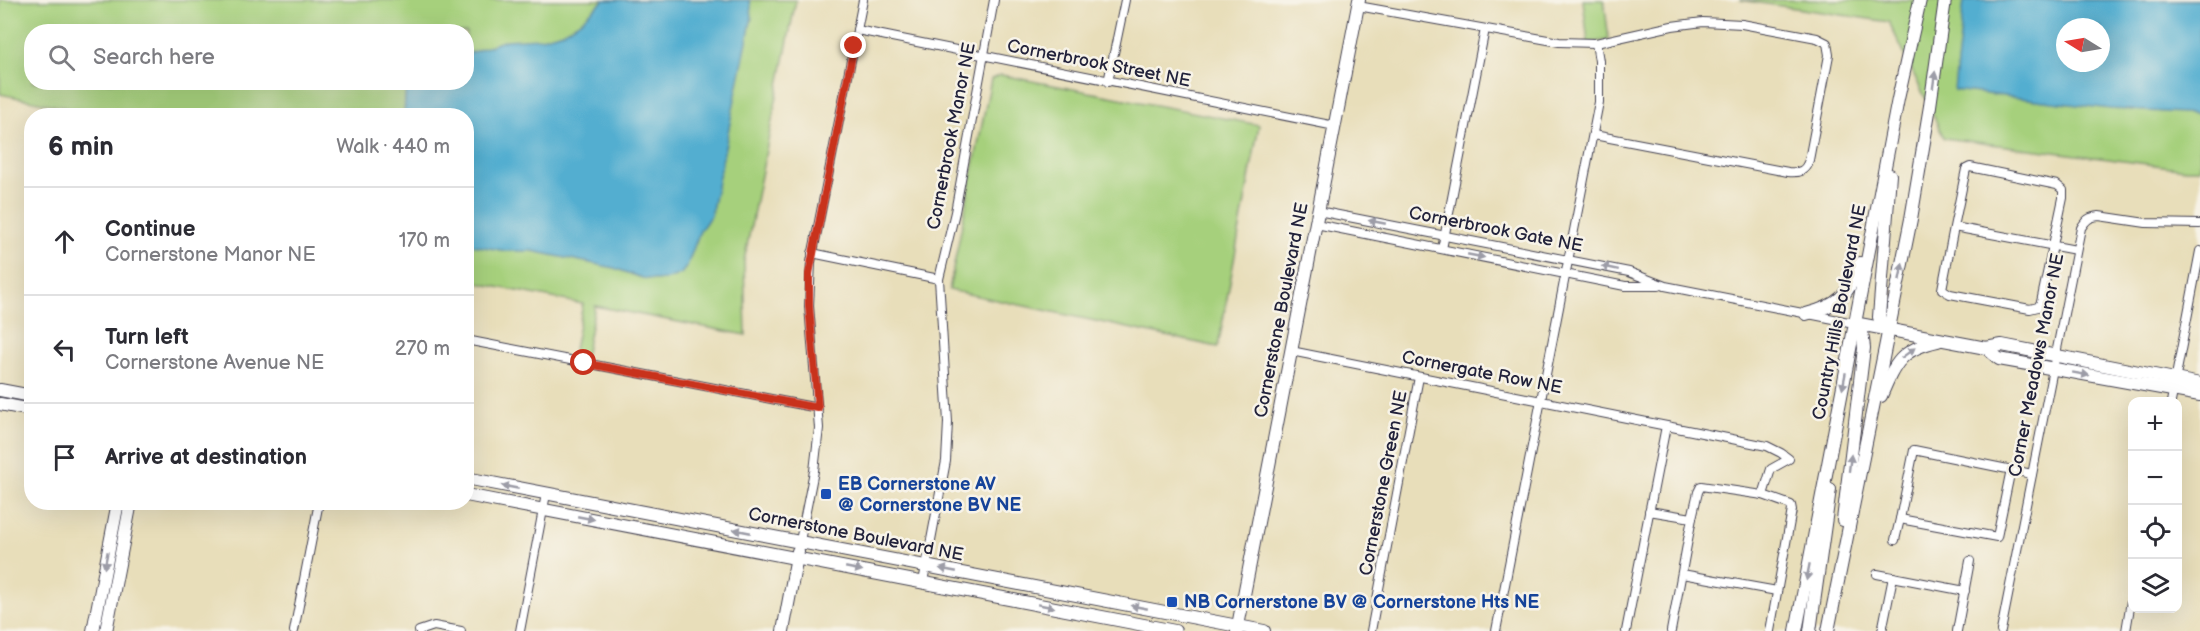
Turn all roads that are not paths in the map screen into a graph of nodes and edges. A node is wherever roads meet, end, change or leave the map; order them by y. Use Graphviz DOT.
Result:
graph roads {
  1 [pos="863,0"];
  2 [pos="994,0"];
  3 [pos="1125,0"];
  4 [pos="1920,0"];
  5 [pos="1945,0"];
  6 [pos="1358,3"];
  7 [pos="1485,29"];
  8 [pos="857,30"];
  9 [pos="1596,43"];
  10 [pos="983,57"];
  11 [pos="1108,82"];
  12 [pos="1335,126"];
  13 [pos="1594,135"];
  14 [pos="1890,138"];
  15 [pos="1318,211"];
  16 [pos="1875,217"];
  17 [pos="1316,224"];
  18 [pos="2200,224"];
  19 [pos="1954,227"];
  20 [pos="1444,236"];
  21 [pos="2053,246"];
  22 [pos="1442,249"];
  23 [pos="2076,250"];
  24 [pos="2200,251"];
  25 [pos="812,253"];
  26 [pos="1567,267"];
  27 [pos="939,279"];
  28 [pos="1665,286"];
  29 [pos="1806,314"];
  30 [pos="1854,323"];
  31 [pos="1889,330"];
  32 [pos="1943,340"];
  33 [pos="474,342"];
  34 [pos="1986,348"];
  35 [pos="1291,351"];
  36 [pos="2055,355"];
  37 [pos="2053,369"];
  38 [pos="1419,377"];
  39 [pos="2200,384"];
  40 [pos="0,390"];
  41 [pos="2173,390"];
  42 [pos="24,394"];
  43 [pos="2200,395"];
  44 [pos="1540,401"];
  45 [pos="0,404"];
  46 [pos="24,408"];
  47 [pos="818,408"];
  48 [pos="1871,422"];
  49 [pos="1666,426"];
  50 [pos="1834,434"];
  51 [pos="2011,469"];
  52 [pos="2032,474"];
  53 [pos="474,480"];
  54 [pos="546,494"];
  55 [pos="1763,495"];
  56 [pos="474,497"];
  57 [pos="116,510"];
  58 [pos="129,510"];
  59 [pos="317,510"];
  60 [pos="543,510"];
  61 [pos="1649,511"];
  62 [pos="1692,518"];
  63 [pos="1900,519"];
  64 [pos="1895,540"];
  65 [pos="800,542"];
  66 [pos="797,558"];
  67 [pos="1970,561"];
  68 [pos="926,566"];
  69 [pos="1682,574"];
  70 [pos="1877,574"];
  71 [pos="1893,577"];
  72 [pos="923,582"];
  73 [pos="1777,591"];
  74 [pos="1965,591"];
  75 [pos="1833,605"];
  76 [pos="2130,613"];
  77 [pos="1237,628"];
  78 [pos="93,631"];
  79 [pos="106,631"];
  80 [pos="294,631"];
  81 [pos="419,631"];
  82 [pos="462,631"];
  83 [pos="520,631"];
  84 [pos="783,631"];
  85 [pos="1175,631"];
  86 [pos="1264,631"];
  87 [pos="1371,631"];
  88 [pos="1496,631"];
  89 [pos="1626,631"];
  90 [pos="1671,631"];
  91 [pos="1770,631"];
  92 [pos="1797,631"];
  93 [pos="1810,631"];
  94 [pos="1828,631"];
  95 [pos="1882,631"];
  96 [pos="1959,631"];
  97 [pos="2001,631"];
  98 [pos="2126,631"];
  1 -- 8 [label="street"];
  2 -- 10 [label="street, Cornerbrook Manor NE"];
  3 -- 11 [label="street"];
  4 -- 14 [label="street, Country Hills Boulevard NE"];
  31 -- 5 [label="street, one-way"];
  6 -- 7 [label="street"];
  6 -- 12 [label="street, Cornerstone Boulevard NE"];
  7 -- 9 [label="street"];
  7 -- 20 [label="street"];
  8 -- 10 [label="street, Cornerbrook Street NE"];
  8 -- 25 [label="street"];
  9 -- 13 [label="street"];
  9 -- 13 [label="street"];
  10 -- 11 [label="street, Cornerbrook Street NE"];
  10 -- 27 [label="street, Cornerbrook Manor NE"];
  11 -- 12 [label="street, Cornerbrook Street NE"];
  12 -- 15 [label="street, Cornerstone Boulevard NE"];
  13 -- 26 [label="street"];
  14 -- 16 [label="street, Country Hills Boulevard NE"];
  14 -- 31 [label="street"];
  15 -- 17 [label="street, Cornerstone Boulevard NE"];
  20 -- 15 [label="street, Cornerbrook Gate NE, one-way"];
  16 -- 29 [label="street"];
  16 -- 30 [label="street, Country Hills Boulevard NE"];
  17 -- 22 [label="street, Cornerbrook Gate NE"];
  17 -- 35 [label="street, Cornerstone Boulevard NE"];
  18 -- 23 [label="street, Corner Meadows Manor NE"];
  19 -- 21 [label="street"];
  19 -- 21 [label="street"];
  19 -- 21 [label="street"];
  20 -- 22 [label="street"];
  20 -- 26 [label="street, Cornerbrook Gate NE"];
  21 -- 23 [label="street"];
  22 -- 26 [label="street, Cornerbrook Gate NE, one-way"];
  23 -- 36 [label="street, Corner Meadows Manor NE"];
  24 -- 41 [label="street"];
  25 -- 27 [label="street"];
  25 -- 47 [label="street"];
  28 -- 26 [label="street, Cornerbrook Gate NE, one-way"];
  26 -- 28 [label="street, Cornerbrook Gate NE"];
  26 -- 44 [label="street"];
  27 -- 68 [label="street, Cornerbrook Manor NE"];
  28 -- 29 [label="street, Cornerbrook Gate NE"];
  29 -- 30 [label="street, Cornerbrook Gate NE"];
  30 -- 31 [label="street"];
  30 -- 50 [label="street, Country Hills Boulevard NE, one-way"];
  75 -- 30 [label="street, one-way"];
  31 -- 32 [label="street"];
  31 -- 48 [label="street"];
  32 -- 34 [label="street"];
  48 -- 32 [label="street, one-way"];
  33 -- 47 [label="street"];
  34 -- 36 [label="street"];
  34 -- 37 [label="street"];
  35 -- 38 [label="street, Cornergate Row NE"];
  35 -- 77 [label="street, Cornerstone Boulevard NE"];
  36 -- 37 [label="street, Corner Meadows Manor NE"];
  36 -- 41 [label="street"];
  37 -- 41 [label="street, one-way"];
  37 -- 52 [label="street, Corner Meadows Manor NE"];
  38 -- 44 [label="street, Cornergate Row NE"];
  38 -- 87 [label="street, Cornerstone Green NE"];
  39 -- 41 [label="street"];
  40 -- 42 [label="street"];
  41 -- 43 [label="street"];
  44 -- 49 [label="street, Cornergate Row NE"];
  44 -- 88 [label="street"];
  45 -- 46 [label="street"];
  47 -- 65 [label="street"];
  48 -- 75 [label="street"];
  49 -- 55 [label="street, Cornergate Row NE"];
  49 -- 61 [label="street"];
  50 -- 92 [label="street, Country Hills Boulevard NE, one-way"];
  50 -- 93 [label="street"];
  51 -- 52 [label="street"];
  51 -- 63 [label="street"];
  51 -- 63 [label="street"];
  52 -- 97 [label="street, Corner Meadows Manor NE"];
  54 -- 53 [label="street, Cornerstone Boulevard NE, one-way"];
  54 -- 60 [label="street"];
  65 -- 54 [label="street, Cornerstone Boulevard NE, one-way"];
  55 -- 62 [label="street"];
  55 -- 73 [label="street"];
  56 -- 60 [label="street, Cornerstone Boulevard NE"];
  57 -- 78 [label="street, one-way"];
  58 -- 79 [label="street"];
  59 -- 80 [label="street"];
  60 -- 66 [label="street, Cornerstone Boulevard NE, one-way"];
  60 -- 83 [label="street"];
  61 -- 62 [label="street"];
  61 -- 89 [label="street"];
  62 -- 69 [label="street"];
  63 -- 64 [label="street"];
  65 -- 66 [label="street"];
  65 -- 68 [label="street, Cornerstone Boulevard NE"];
  66 -- 72 [label="street, Cornerstone Boulevard NE, one-way"];
  66 -- 84 [label="street"];
  67 -- 74 [label="street"];
  68 -- 72 [label="street, Cornerbrook Manor NE"];
  77 -- 68 [label="street, Cornerstone Boulevard NE, one-way"];
  69 -- 73 [label="street"];
  69 -- 90 [label="street"];
  70 -- 71 [label="street"];
  71 -- 74 [label="street"];
  71 -- 95 [label="street"];
  72 -- 85 [label="street, Cornerstone Boulevard NE, one-way"];
  73 -- 91 [label="street"];
  74 -- 96 [label="street"];
  75 -- 94 [label="street"];
  76 -- 98 [label="street"];
  77 -- 86 [label="street, Cornerstone Boulevard NE"];
  81 -- 82 [label="street"];
}
